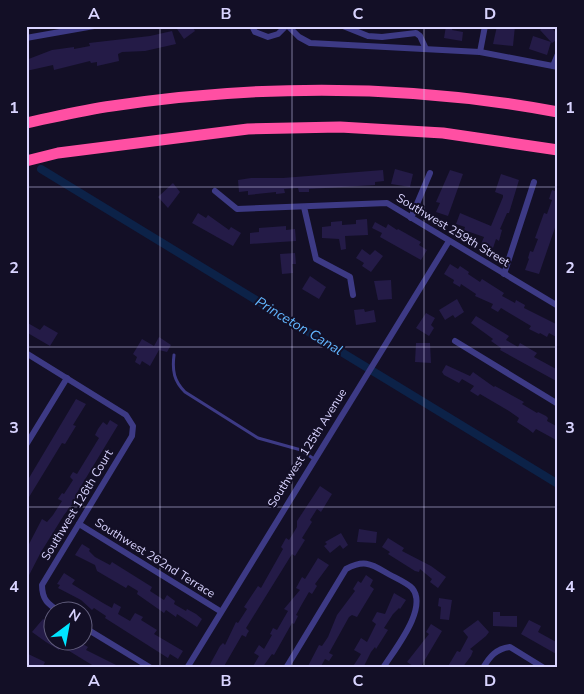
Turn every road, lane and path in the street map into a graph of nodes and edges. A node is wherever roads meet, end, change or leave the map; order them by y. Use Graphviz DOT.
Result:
graph roads {
  1 [pos="94,26"];
  2 [pos="252,26"];
  3 [pos="287,26"];
  4 [pos="343,26"];
  5 [pos="485,26"];
  6 [pos="26,38"];
  7 [pos="426,49"];
  8 [pos="480,52"];
  9 [pos="558,54"];
  10 [pos="555,66"];
  11 [pos="558,112"];
  12 [pos="26,123"];
  13 [pos="558,150"];
  14 [pos="26,161"];
  15 [pos="430,173"];
  16 [pos="534,182"];
  17 [pos="215,191"];
  18 [pos="304,207"];
  19 [pos="411,218"];
  20 [pos="449,241"];
  21 [pos="504,274"];
  22 [pos="353,294"];
  23 [pos="558,306"];
  24 [pos="455,341"];
  25 [pos="26,353"];
  26 [pos="174,355"];
  27 [pos="67,378"];
  28 [pos="558,404"];
  29 [pos="26,445"];
  30 [pos="314,458"];
  31 [pos="79,524"];
  32 [pos="46,602"];
  33 [pos="220,612"];
  34 [pos="92,632"];
  35 [pos="151,668"];
  36 [pos="187,668"];
  37 [pos="286,668"];
  38 [pos="384,668"];
  39 [pos="483,668"];
  40 [pos="544,668"];
  1 -- 6 [label="street"];
  2 -- 3 [label="street"];
  3 -- 7 [label="street"];
  4 -- 7 [label="street"];
  5 -- 8 [label="street"];
  7 -- 8 [label="street"];
  8 -- 10 [label="street"];
  9 -- 10 [label="street"];
  11 -- 12 [label="highway"];
  13 -- 14 [label="highway"];
  15 -- 19 [label="street"];
  16 -- 21 [label="street"];
  17 -- 18 [label="street, Southwest 259th Street"];
  18 -- 19 [label="street, Southwest 259th Street"];
  18 -- 22 [label="street"];
  19 -- 20 [label="street, Southwest 259th Street"];
  20 -- 21 [label="street, Southwest 259th Street"];
  20 -- 30 [label="street, Southwest 125th Avenue"];
  21 -- 23 [label="street, Southwest 259th Street"];
  24 -- 28 [label="street"];
  25 -- 27 [label="street"];
  26 -- 30 [label="lane"];
  27 -- 29 [label="street"];
  27 -- 31 [label="street, Southwest 126th Court"];
  30 -- 33 [label="street, Southwest 125th Avenue"];
  31 -- 32 [label="street, Southwest 126th Court"];
  31 -- 33 [label="street, Southwest 262nd Terrace"];
  33 -- 36 [label="street, Southwest 125th Avenue"];
  34 -- 35 [label="street"];
  37 -- 38 [label="street"];
  39 -- 40 [label="street"];
}
